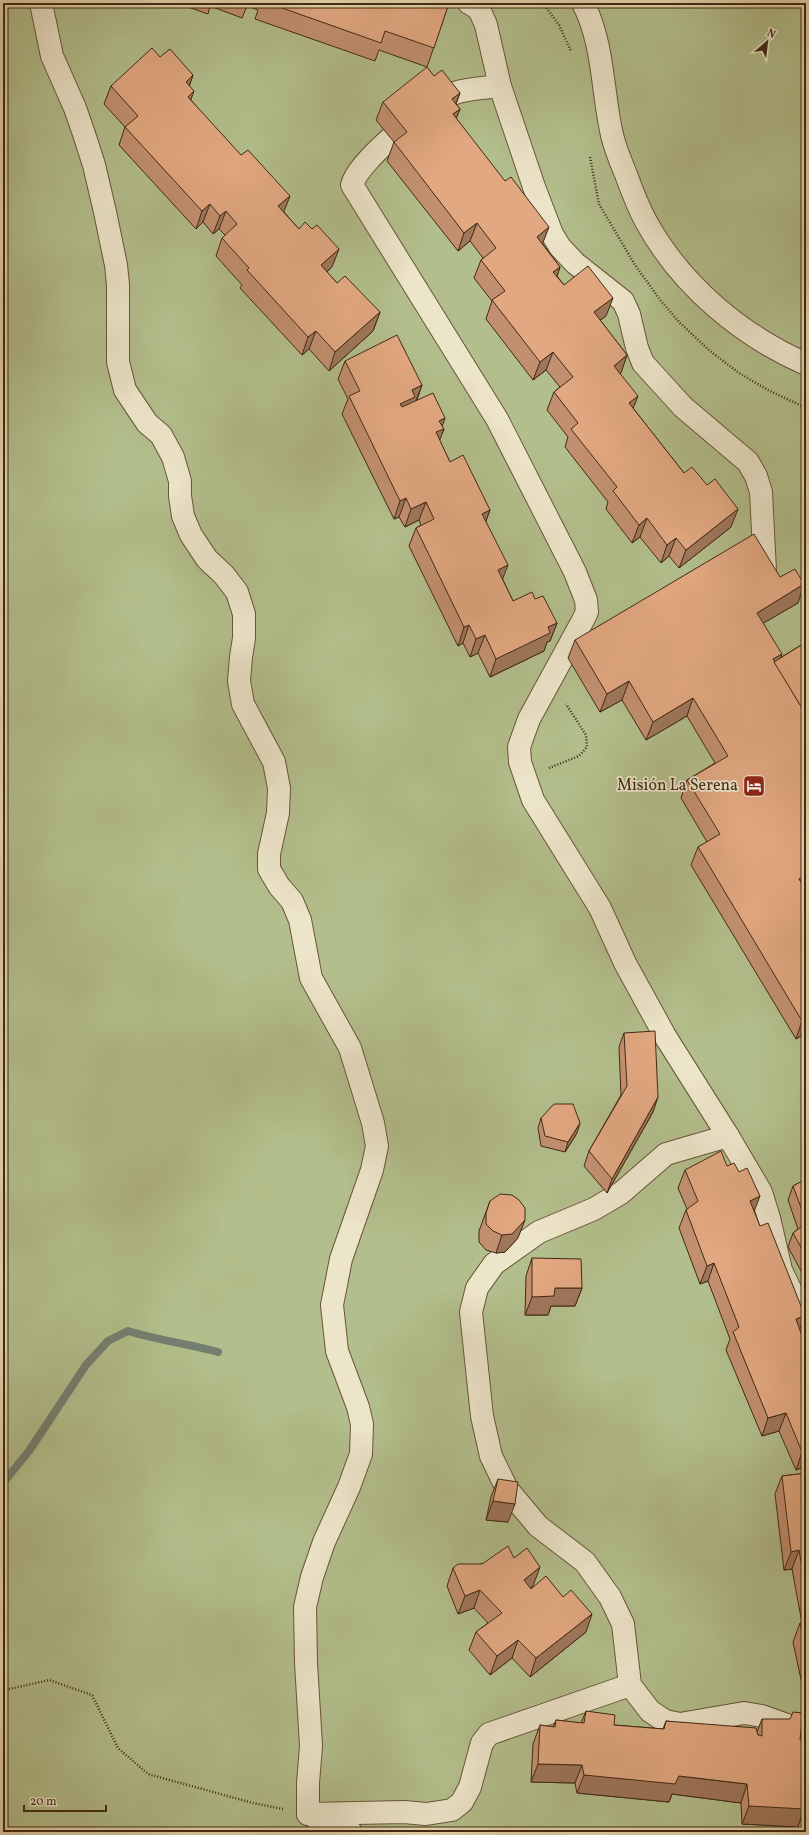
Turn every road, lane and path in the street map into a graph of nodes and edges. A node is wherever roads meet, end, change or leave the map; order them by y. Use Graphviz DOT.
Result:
graph roads {
  1 [pos="41,3"];
  2 [pos="469,3"];
  3 [pos="583,3"];
  4 [pos="500,86"];
  5 [pos="806,364"];
  6 [pos="765,571"];
  7 [pos="550,681"];
  8 [pos="524,776"];
  9 [pos="728,1136"];
  10 [pos="806,1341"];
  11 [pos="630,1685"];
  12 [pos="3,1688"];
  13 [pos="806,1732"];
  14 [pos="308,1814"];
  15 [pos="351,1832"];
  1 -- 14 [label="street"];
  2 -- 4 [label="street"];
  3 -- 5 [label="street"];
  4 -- 6 [label="street"];
  4 -- 7 [label="street"];
  7 -- 8 [label="street"];
  7 -- 8 [label="path"];
  8 -- 9 [label="street"];
  9 -- 10 [label="street"];
  9 -- 11 [label="street"];
  11 -- 13 [label="street"];
  11 -- 14 [label="street"];
  12 -- 14 [label="path"];
  14 -- 15 [label="street"];
}
